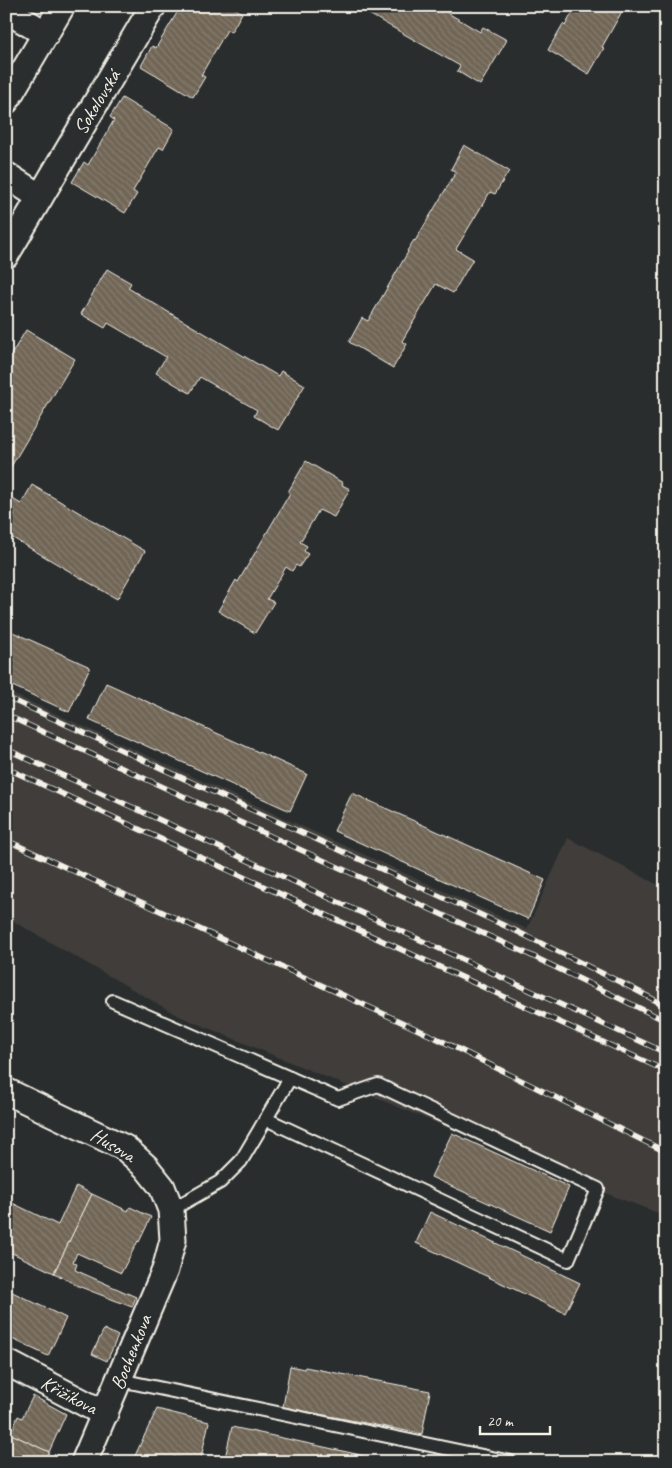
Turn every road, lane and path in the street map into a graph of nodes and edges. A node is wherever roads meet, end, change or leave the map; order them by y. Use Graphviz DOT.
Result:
graph roads {
  1 [pos="62,6"];
  2 [pos="153,6"];
  3 [pos="6,10"];
  4 [pos="46,34"];
  5 [pos="6,101"];
  6 [pos="6,175"];
  7 [pos="40,197"];
  8 [pos="6,255"];
  9 [pos="113,1001"];
  10 [pos="290,1078"];
  11 [pos="6,1091"];
  12 [pos="266,1119"];
  13 [pos="171,1210"];
  14 [pos="172,1240"];
  15 [pos="6,1362"];
  16 [pos="120,1380"];
  17 [pos="105,1414"];
  18 [pos="84,1462"];
  19 [pos="511,1462"];
  1 -- 4 [label="street"];
  2 -- 7 [label="street, Sokolovská"];
  3 -- 4 [label="street"];
  4 -- 5 [label="street"];
  6 -- 7 [label="street"];
  7 -- 8 [label="street, Sokolovská"];
  9 -- 10 [label="lane"];
  10 -- 12 [label="lane"];
  10 -- 12 [label="lane"];
  11 -- 13 [label="street, Husova"];
  12 -- 13 [label="lane"];
  13 -- 14 [label="street, Husova"];
  14 -- 16 [label="street, Bochenkova"];
  15 -- 17 [label="street, Křižíkova"];
  16 -- 17 [label="street, Bochenkova"];
  16 -- 19 [label="lane"];
  17 -- 18 [label="street, Bochenkova"];
}
